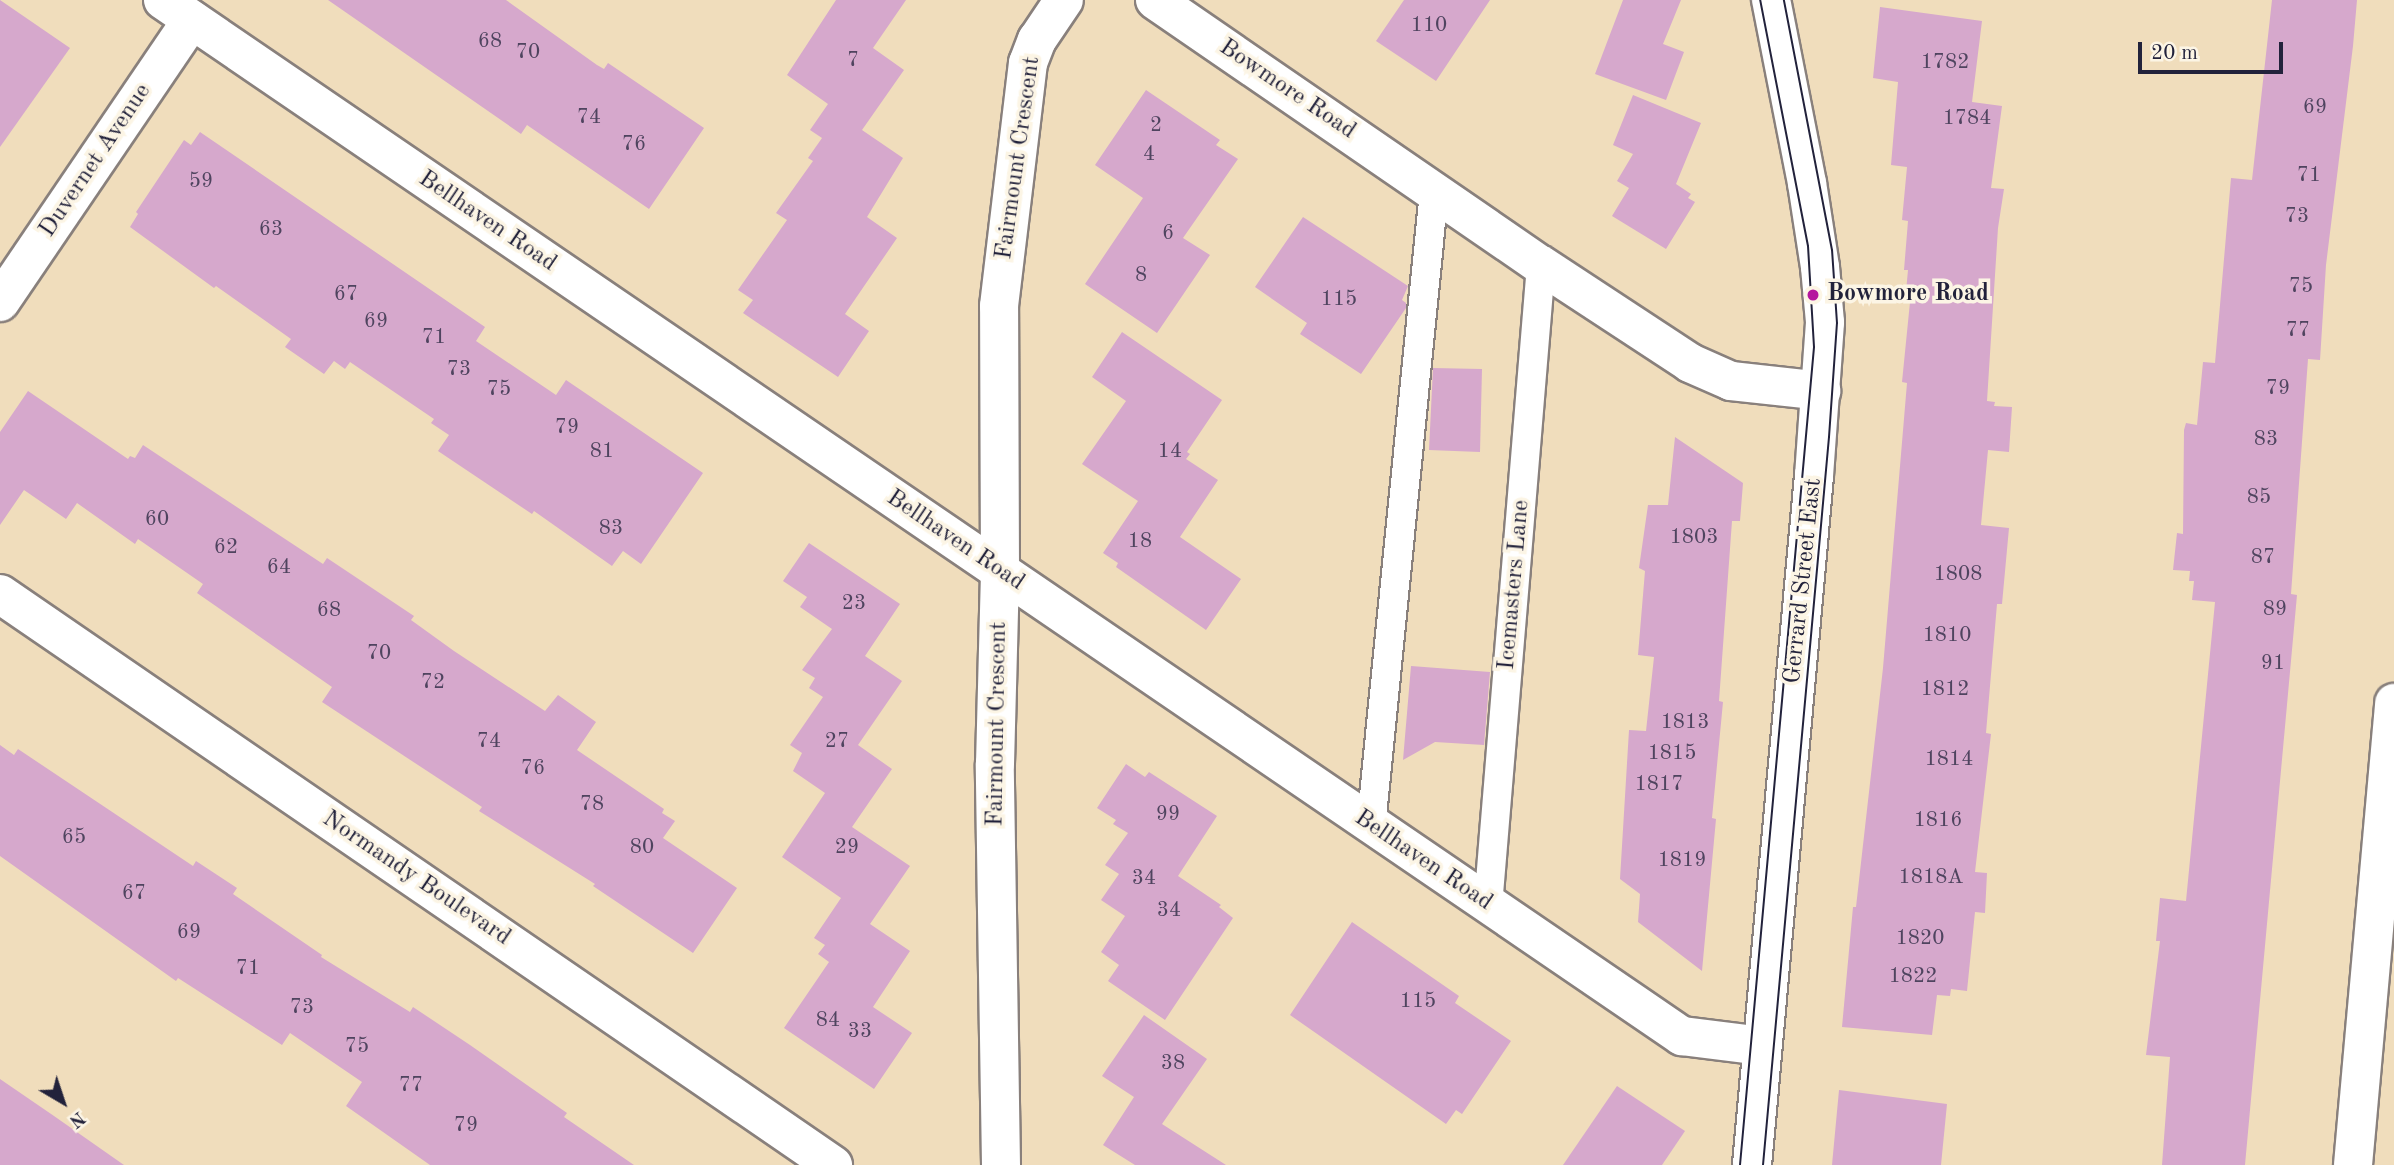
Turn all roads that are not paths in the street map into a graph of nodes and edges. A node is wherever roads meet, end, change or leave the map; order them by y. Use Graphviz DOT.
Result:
graph roads {
  1 [pos="1064,0"];
  2 [pos="1155,0"];
  3 [pos="1771,0"];
  4 [pos="178,10"];
  5 [pos="1434,191"];
  6 [pos="1541,265"];
  7 [pos="0,302"];
  8 [pos="1821,391"];
  9 [pos="1000,572"];
  10 [pos="0,594"];
  11 [pos="2394,703"];
  12 [pos="1371,826"];
  13 [pos="1488,905"];
  14 [pos="1762,1046"];
  15 [pos="832,1165"];
  16 [pos="1001,1165"];
  17 [pos="1752,1165"];
  18 [pos="2353,1165"];
  1 -- 9 [label="street, Fairmount Crescent"];
  2 -- 5 [label="street, Bowmore Road"];
  3 -- 8 [label="street, Gerrard Street East"];
  4 -- 7 [label="street, Duvernet Avenue"];
  4 -- 9 [label="street, Bellhaven Road"];
  5 -- 6 [label="street, Bowmore Road"];
  5 -- 12 [label="lane"];
  6 -- 8 [label="street, Bowmore Road"];
  6 -- 13 [label="lane, Icemasters Lane"];
  8 -- 14 [label="street, Gerrard Street East"];
  9 -- 12 [label="street, Bellhaven Road"];
  9 -- 16 [label="street, Fairmount Crescent"];
  10 -- 15 [label="street, Normandy Boulevard"];
  11 -- 18 [label="street"];
  12 -- 13 [label="street, Bellhaven Road"];
  13 -- 14 [label="street, Bellhaven Road"];
  14 -- 17 [label="street, Gerrard Street East"];
}
